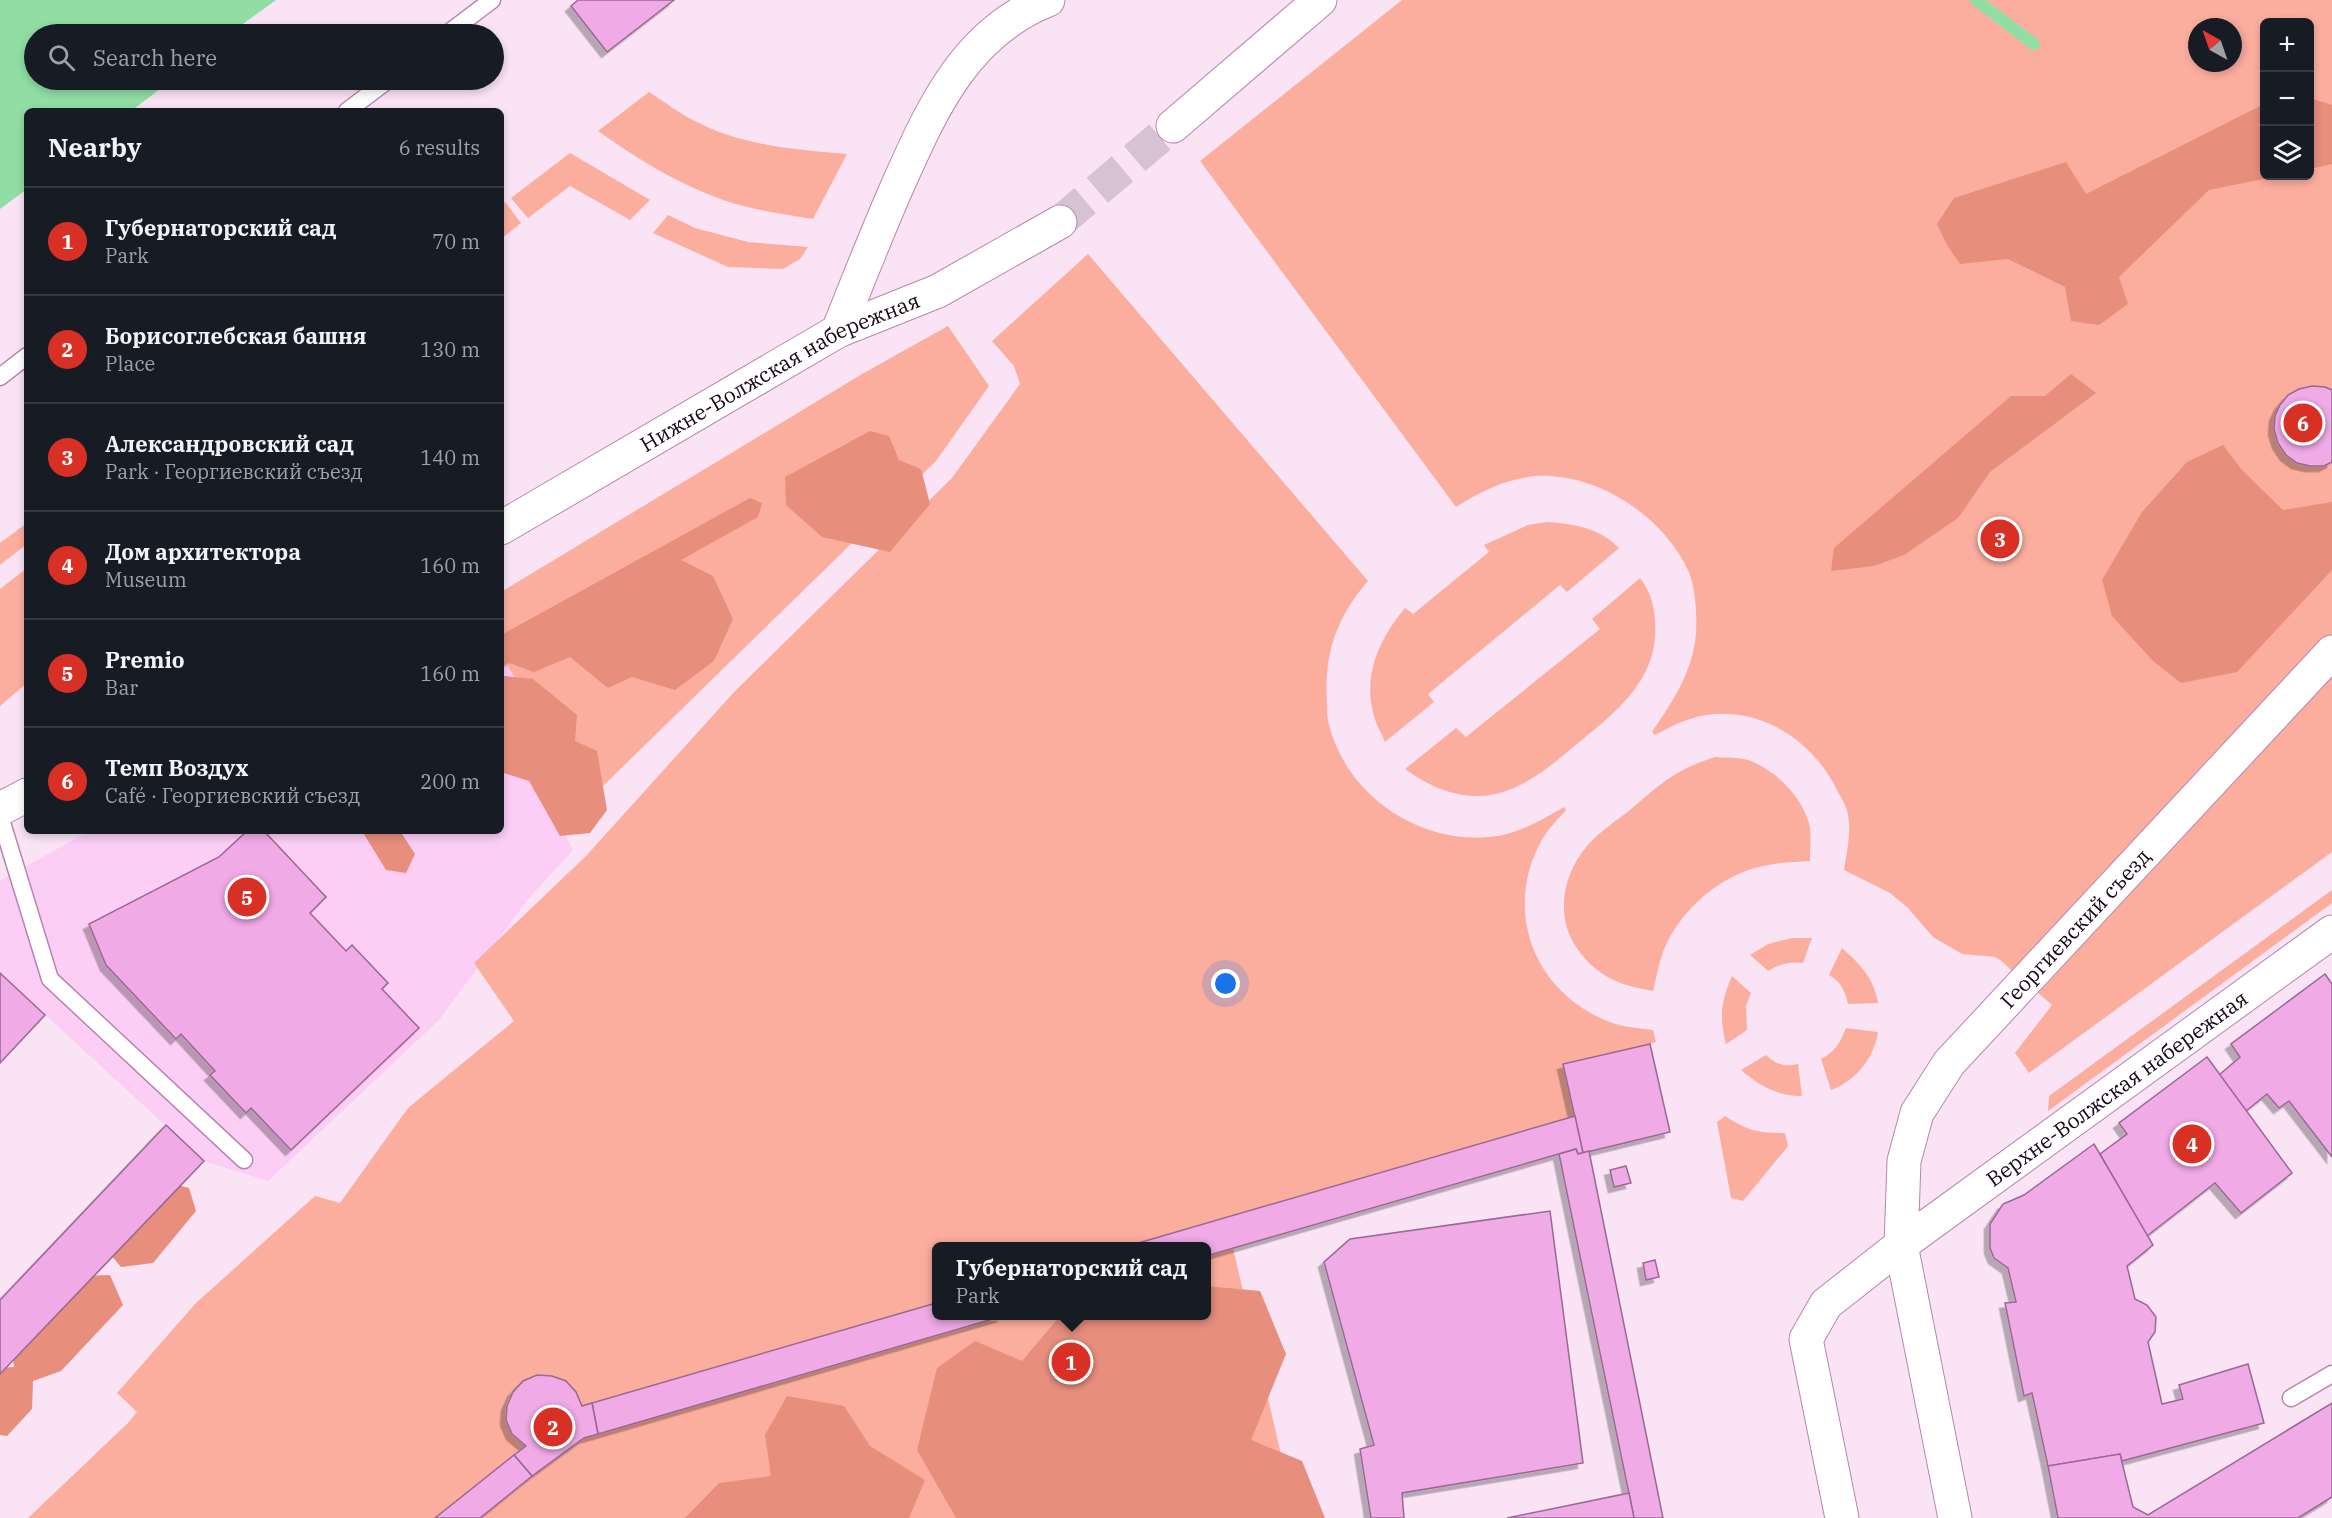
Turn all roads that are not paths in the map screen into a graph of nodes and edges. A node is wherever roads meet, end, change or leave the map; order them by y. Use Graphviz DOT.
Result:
graph roads {
  1 [pos="492,0"];
  2 [pos="1048,0"];
  3 [pos="1320,0"];
  4 [pos="460,24"];
  5 [pos="375,90"];
  6 [pos="351,108"];
  7 [pos="1173,126"];
  8 [pos="1060,222"];
  9 [pos="838,331"];
  10 [pos="24,358"];
  11 [pos="0,377"];
  12 [pos="504,526"];
  13 [pos="2332,652"];
  14 [pos="24,797"];
  15 [pos="0,809"];
  16 [pos="0,816"];
  17 [pos="2330,936"];
  18 [pos="244,1160"];
  19 [pos="1901,1245"];
  20 [pos="2332,1374"];
  21 [pos="2291,1398"];
  22 [pos="1842,1518"];
  23 [pos="1955,1518"];
  1 -- 4 [label="lane"];
  2 -- 9 [label="street"];
  3 -- 7 [label="street"];
  5 -- 6 [label="lane"];
  8 -- 9 [label="street, Нижне-Волжская набережная"];
  9 -- 12 [label="street, Нижне-Волжская набережная"];
  10 -- 11 [label="lane"];
  13 -- 19 [label="street, Георгиевский съезд"];
  14 -- 15 [label="street"];
  16 -- 18 [label="lane"];
  17 -- 19 [label="street, Верхне-Волжская набережная"];
  19 -- 22 [label="street, Верхне-Волжская набережная"];
  19 -- 23 [label="street, Георгиевский съезд"];
  20 -- 21 [label="lane"];
}
